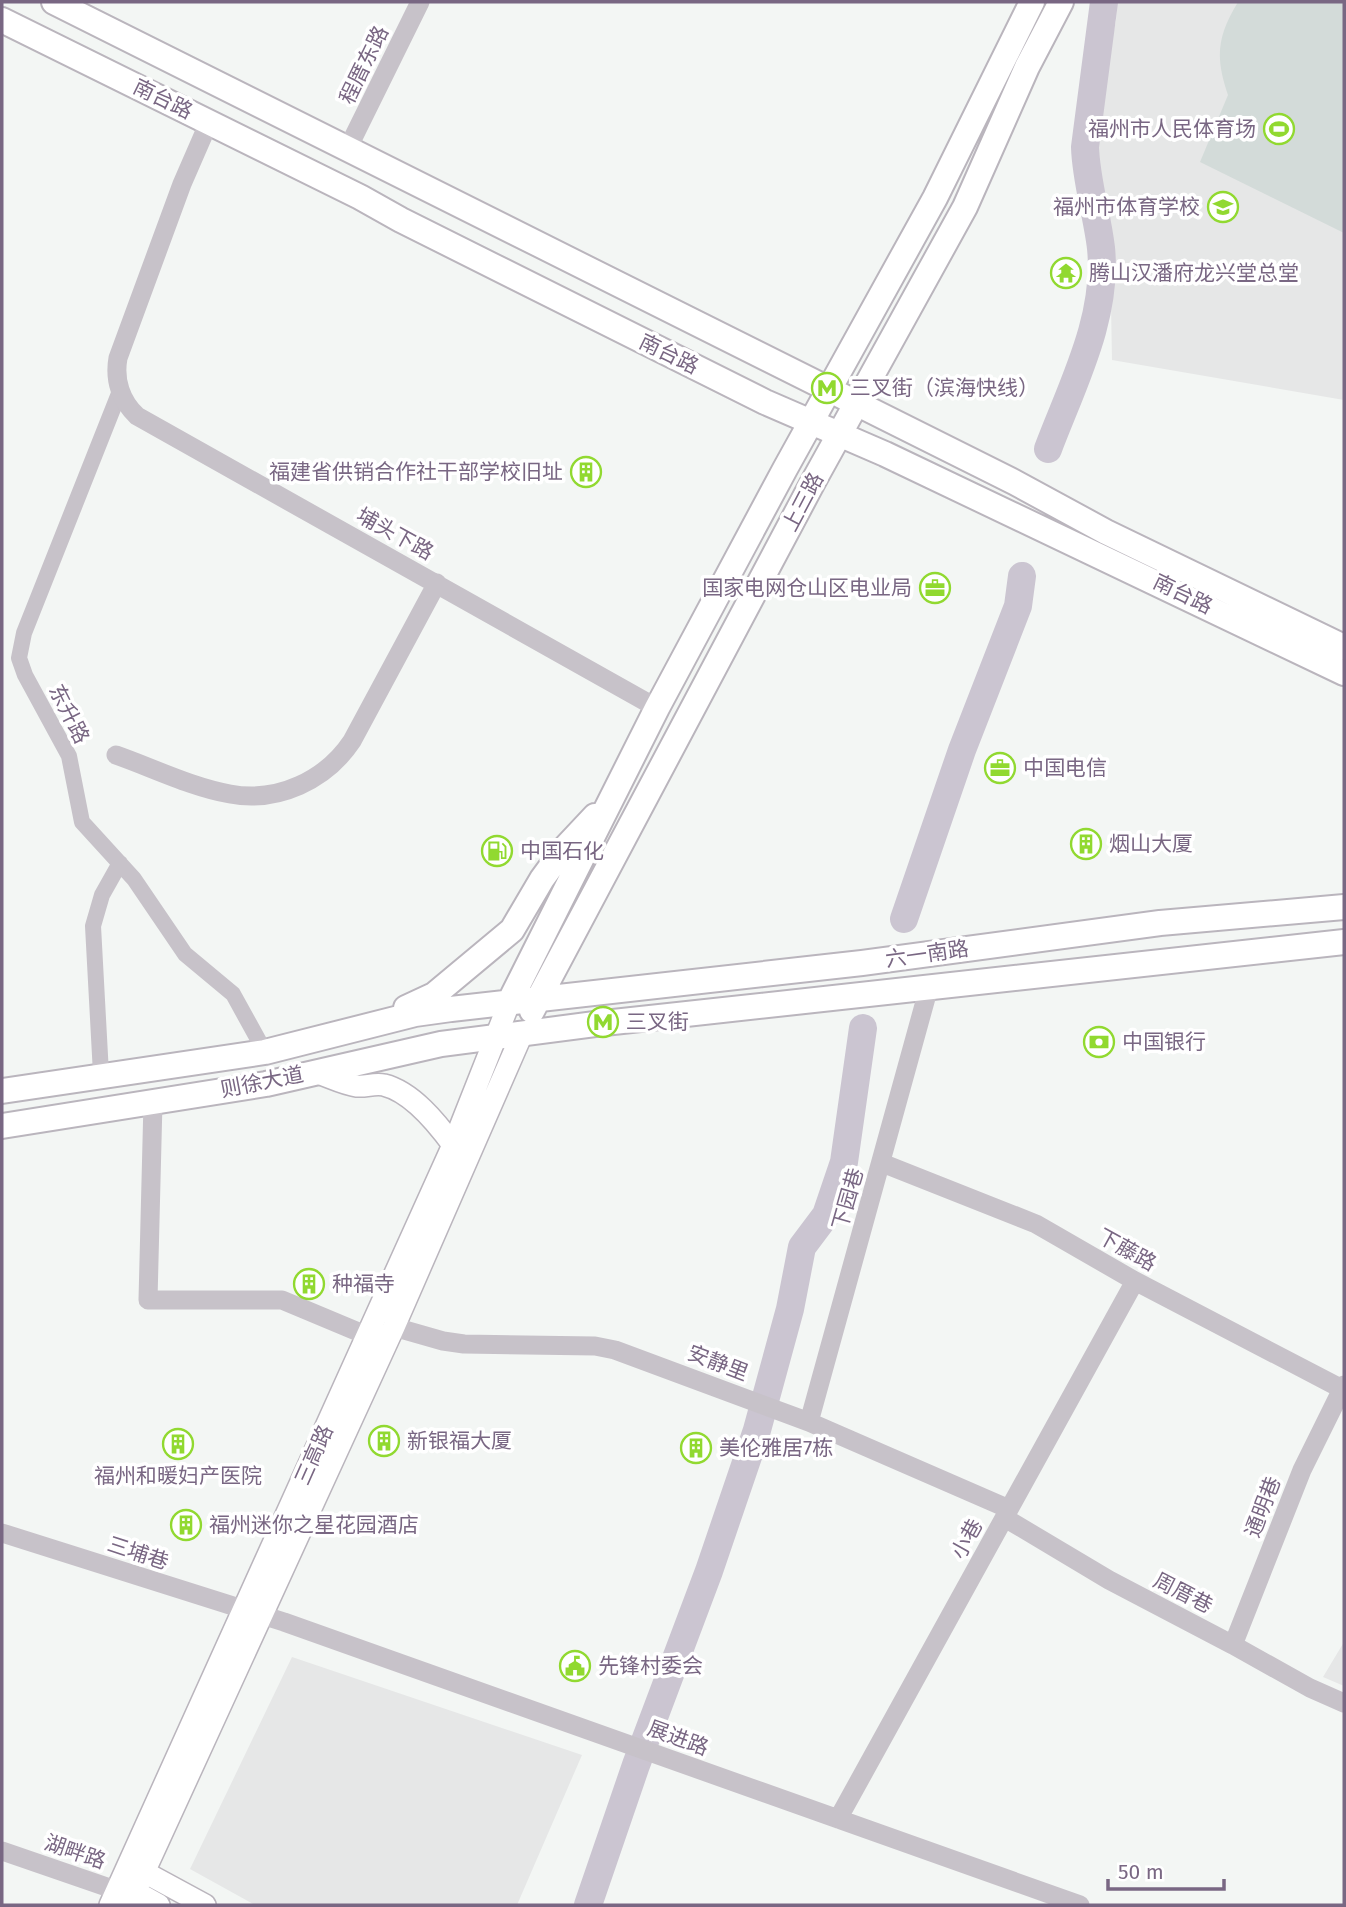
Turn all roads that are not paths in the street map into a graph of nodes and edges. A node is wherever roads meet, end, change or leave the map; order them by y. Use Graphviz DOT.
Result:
graph roads {
  1 [pos="54,2"];
  2 [pos="420,2"];
  3 [pos="1032,2"];
  4 [pos="1061,2"];
  5 [pos="2,20"];
  6 [pos="209,122"];
  7 [pos="348,148"];
  8 [pos="830,389"];
  9 [pos="120,391"];
  10 [pos="858,403"];
  11 [pos="811,422"];
  12 [pos="840,434"];
  13 [pos="437,583"];
  14 [pos="1344,647"];
  15 [pos="1344,673"];
  16 [pos="657,708"];
  17 [pos="116,755"];
  18 [pos="615,795"];
  19 [pos="120,863"];
  20 [pos="1344,907"];
  21 [pos="1344,942"];
  22 [pos="929,987"];
  23 [pos="537,1000"];
  24 [pos="510,1001"];
  25 [pos="522,1034"];
  26 [pos="322,1037"];
  27 [pos="494,1038"];
  28 [pos="265,1052"];
  29 [pos="315,1072"];
  30 [pos="101,1074"];
  31 [pos="2,1091"];
  32 [pos="153,1102"];
  33 [pos="2,1126"];
  34 [pos="453,1145"];
  35 [pos="882,1163"];
  36 [pos="1135,1281"];
  37 [pos="394,1327"];
  38 [pos="368,1336"];
  39 [pos="1344,1388"];
  40 [pos="809,1422"];
  41 [pos="1007,1513"];
  42 [pos="2,1532"];
  43 [pos="252,1613"];
  44 [pos="1233,1645"];
  45 [pos="1344,1703"];
  46 [pos="838,1819"];
  47 [pos="2,1851"];
  48 [pos="136,1868"];
  49 [pos="124,1895"];
  50 [pos="159,1905"];
  51 [pos="205,1905"];
  52 [pos="1080,1905"];
  1 -- 7 [label="main road, 南台路"];
  2 -- 7 [label="street, 程厝东路"];
  3 -- 8 [label="main road, 上三路"];
  4 -- 10 [label="main road, 上三路"];
  5 -- 6 [label="main road, 南台路"];
  6 -- 9 [label="street"];
  6 -- 11 [label="main road, 南台路"];
  7 -- 8 [label="main road, 南台路"];
  8 -- 10 [label="main road, 南台路"];
  8 -- 11 [label="main road, 上三路"];
  9 -- 13 [label="street, 埔头下路"];
  9 -- 19 [label="street, 东升路"];
  10 -- 12 [label="main road, 上三路"];
  10 -- 14 [label="main road, 南台路"];
  11 -- 12 [label="main road, 南台路"];
  11 -- 16 [label="main road, 上三路"];
  12 -- 15 [label="main road, 南台路"];
  12 -- 23 [label="main road, 上三路"];
  13 -- 16 [label="street, 埔头下路"];
  13 -- 17 [label="street"];
  16 -- 18 [label="main road, 上三路"];
  18 -- 24 [label="main road, 上三路"];
  18 -- 26 [label="main road"];
  19 -- 28 [label="street, 东升路"];
  19 -- 30 [label="street"];
  20 -- 23 [label="main road, 六一南路"];
  21 -- 22 [label="main road, 六一南路"];
  22 -- 25 [label="main road, 六一南路"];
  22 -- 35 [label="street, 下园巷"];
  23 -- 24 [label="main road, 六一南路"];
  23 -- 25 [label="main road, 上三路"];
  24 -- 26 [label="main road, 则徐大道"];
  24 -- 27 [label="main road, 三高路"];
  25 -- 27 [label="main road, 则徐大道"];
  25 -- 37 [label="main road, 三高路"];
  26 -- 28 [label="main road, 则徐大道"];
  27 -- 29 [label="main road, 则徐大道"];
  27 -- 34 [label="main road, 三高路"];
  28 -- 30 [label="main road, 则徐大道"];
  29 -- 32 [label="main road, 则徐大道"];
  29 -- 34 [label="main road"];
  30 -- 31 [label="main road, 则徐大道"];
  32 -- 33 [label="main road, 则徐大道"];
  32 -- 38 [label="street"];
  34 -- 38 [label="main road, 三高路"];
  35 -- 36 [label="street, 下藤路"];
  35 -- 40 [label="street, 下园巷"];
  36 -- 39 [label="street, 下藤路"];
  36 -- 41 [label="street, 小巷"];
  37 -- 40 [label="street, 安静里"];
  37 -- 43 [label="main road, 三高路"];
  38 -- 43 [label="main road, 三高路"];
  39 -- 44 [label="street, 通明巷"];
  40 -- 41 [label="street, 安静里"];
  41 -- 44 [label="street, 周厝巷"];
  41 -- 46 [label="street, 小巷"];
  42 -- 43 [label="street, 三埔巷"];
  43 -- 46 [label="street, 展进路"];
  43 -- 48 [label="main road, 三高路"];
  44 -- 45 [label="street, 周厝巷"];
  46 -- 52 [label="street, 展进路"];
  47 -- 49 [label="street, 湖畔路"];
  48 -- 49 [label="main road, 三高路"];
  48 -- 51 [label="main road"];
  49 -- 50 [label="main road"];
}
